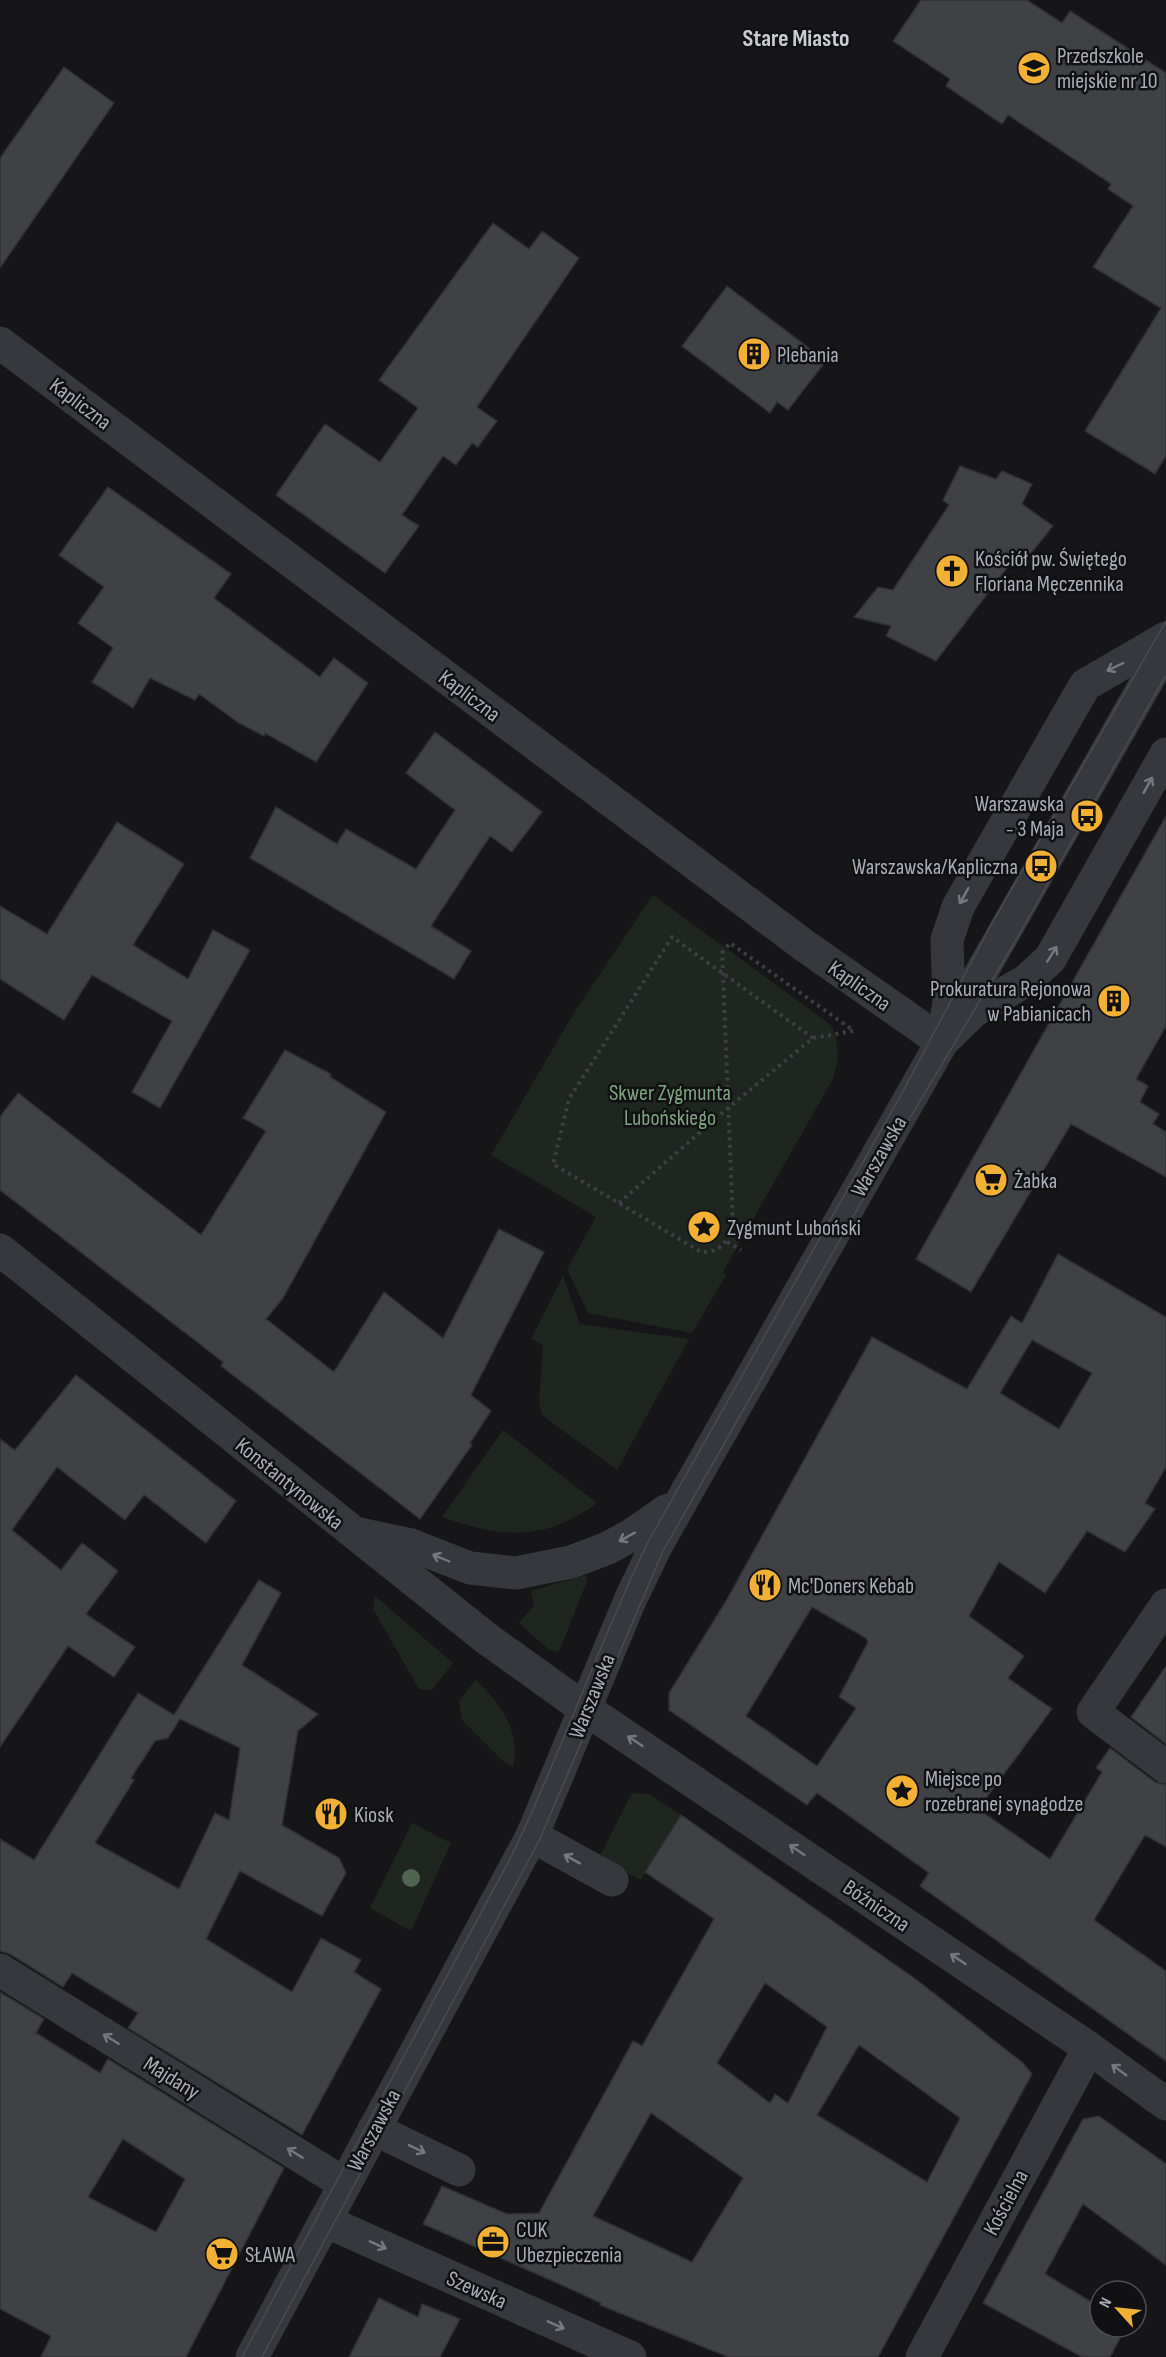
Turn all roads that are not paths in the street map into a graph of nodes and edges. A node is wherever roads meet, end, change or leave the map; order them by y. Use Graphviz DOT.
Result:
graph roads {
  1 [pos="0,343"];
  2 [pos="1166,638"];
  3 [pos="1166,648"];
  4 [pos="1166,754"];
  5 [pos="942,1042"];
  6 [pos="0,1250"];
  7 [pos="677,1508"];
  8 [pos="351,1532"];
  9 [pos="1166,1605"];
  10 [pos="586,1708"];
  11 [pos="1166,1767"];
  12 [pos="532,1836"];
  13 [pos="612,1880"];
  14 [pos="0,1970"];
  15 [pos="1089,2048"];
  16 [pos="1166,2104"];
  17 [pos="374,2129"];
  18 [pos="459,2170"];
  19 [pos="345,2184"];
  20 [pos="325,2221"];
  21 [pos="252,2357"];
  22 [pos="630,2357"];
  23 [pos="922,2357"];
  1 -- 5 [label="street, Kapliczna"];
  2 -- 5 [label="street, Warszawska, one-way"];
  3 -- 5 [label="street"];
  5 -- 4 [label="street, Warszawska, one-way"];
  5 -- 7 [label="street, Warszawska"];
  6 -- 8 [label="street, Konstantynowska"];
  7 -- 8 [label="street, one-way"];
  7 -- 10 [label="street, Warszawska"];
  8 -- 10 [label="street, Konstantynowska"];
  9 -- 11 [label="street"];
  10 -- 12 [label="street, Warszawska"];
  15 -- 10 [label="street, Bóźniczna, one-way"];
  13 -- 12 [label="street, one-way"];
  12 -- 17 [label="street, Warszawska"];
  19 -- 14 [label="street, Majdany, one-way"];
  16 -- 15 [label="street, Bóźniczna, one-way"];
  15 -- 23 [label="street, Kościelna"];
  17 -- 18 [label="street, one-way"];
  17 -- 19 [label="street, Warszawska"];
  19 -- 20 [label="street, Warszawska"];
  20 -- 21 [label="street, Warszawska"];
  20 -- 22 [label="street, Szewska, one-way"];
}
